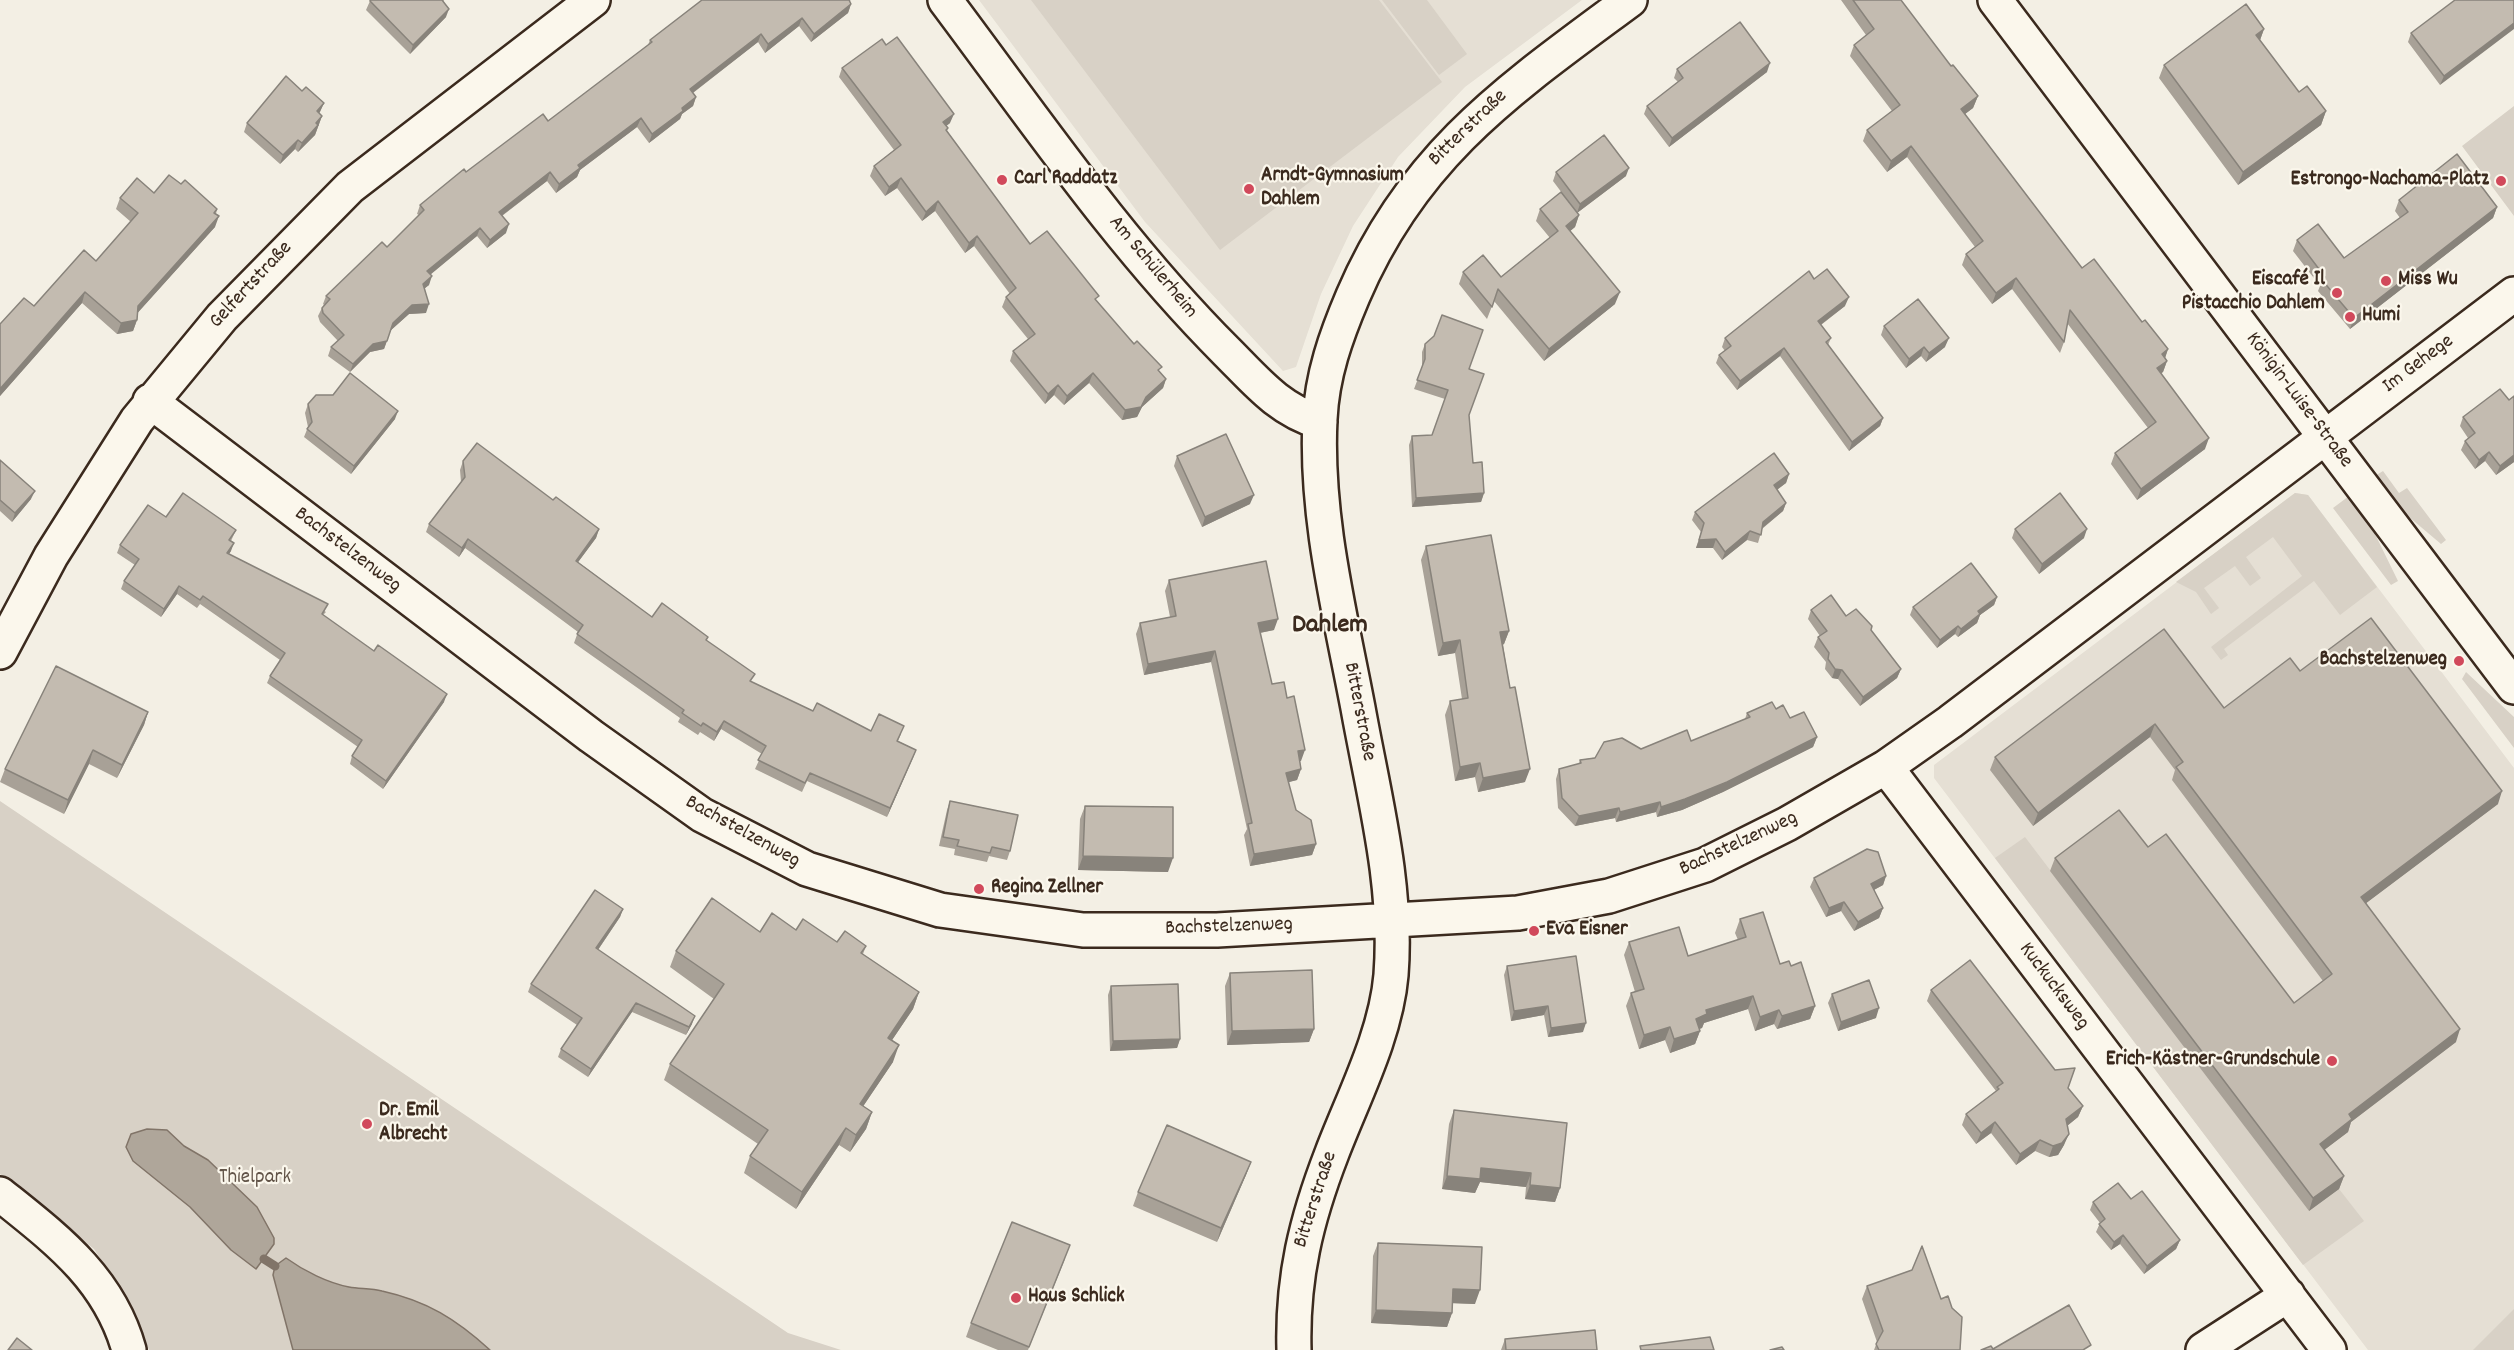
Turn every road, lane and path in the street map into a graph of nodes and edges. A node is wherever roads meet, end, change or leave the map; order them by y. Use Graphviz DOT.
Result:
graph roads {
  1 [pos="593,0"];
  2 [pos="945,0"];
  3 [pos="1630,0"];
  4 [pos="1995,0"];
  5 [pos="2514,294"];
  6 [pos="150,401"];
  7 [pos="1320,422"];
  8 [pos="2325,437"];
  9 [pos="0,652"];
  10 [pos="2514,687"];
  11 [pos="1886,766"];
  12 [pos="1393,920"];
  13 [pos="0,1194"];
  14 [pos="2288,1295"];
  15 [pos="129,1350"];
  16 [pos="1294,1350"];
  17 [pos="2203,1350"];
  18 [pos="2329,1350"];
  1 -- 6 [label="street, Gelfertstraße"];
  2 -- 7 [label="street, Am Schülerheim"];
  3 -- 7 [label="street, Bitterstraße"];
  4 -- 8 [label="street, Königin-Luise-Straße"];
  5 -- 8 [label="street, Im Gehege"];
  6 -- 9 [label="street, Gelfertstraße"];
  6 -- 12 [label="street, Bachstelzenweg"];
  7 -- 12 [label="street, Bitterstraße"];
  8 -- 10 [label="street, Königin-Luise-Straße"];
  8 -- 11 [label="street, Bachstelzenweg"];
  11 -- 12 [label="street, Bachstelzenweg"];
  11 -- 14 [label="street, Kuckucksweg"];
  12 -- 16 [label="street, Bitterstraße"];
  13 -- 15 [label="street"];
  14 -- 17 [label="street"];
  14 -- 18 [label="street, Kuckucksweg"];
}
